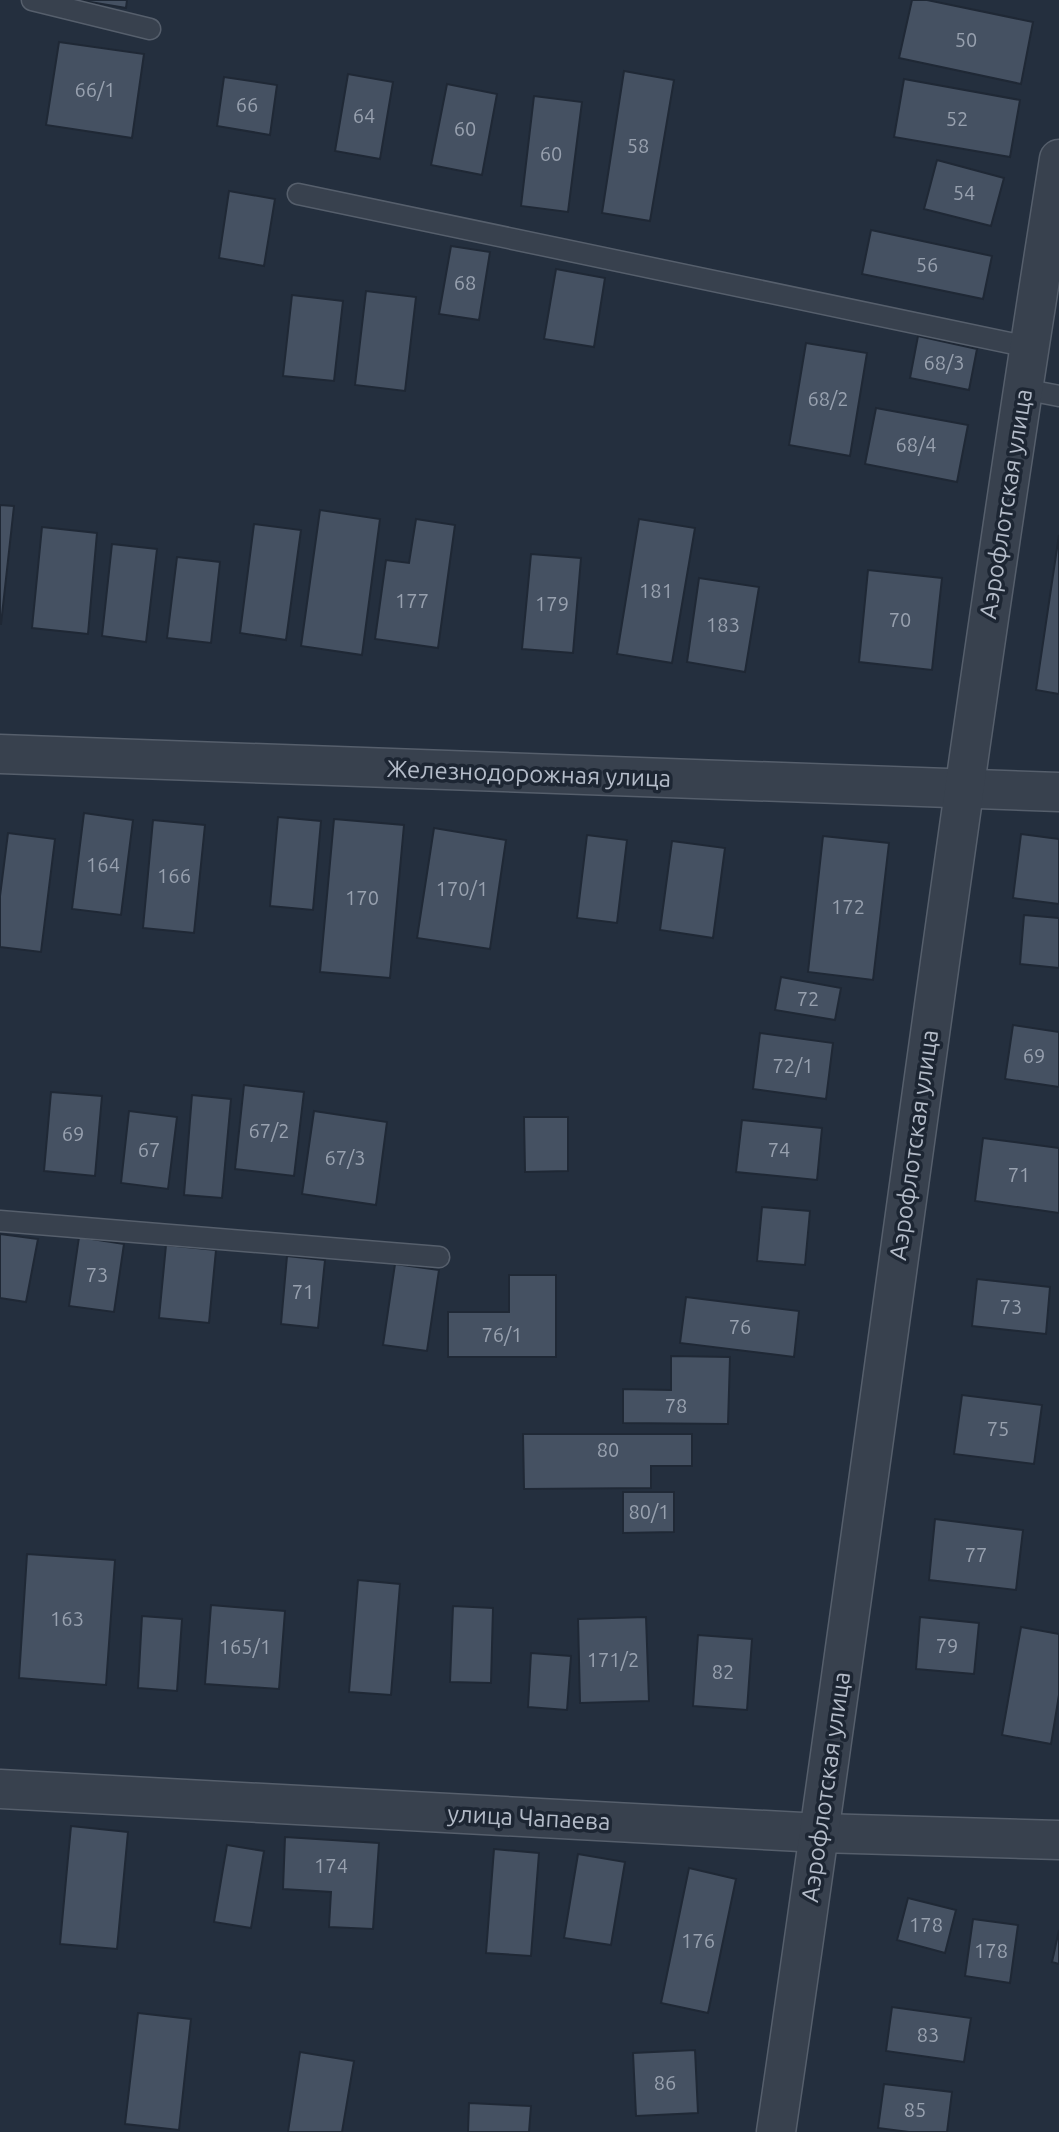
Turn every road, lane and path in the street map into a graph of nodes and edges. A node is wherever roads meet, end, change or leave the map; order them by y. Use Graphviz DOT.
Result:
graph roads {
  1 [pos="32,0"];
  2 [pos="150,29"];
  3 [pos="1059,159"];
  4 [pos="298,194"];
  5 [pos="1029,347"];
  6 [pos="1041,392"];
  7 [pos="0,754"];
  8 [pos="963,790"];
  9 [pos="1059,792"];
  10 [pos="0,1221"];
  11 [pos="439,1257"];
  12 [pos="0,1789"];
  13 [pos="820,1833"];
  14 [pos="1059,1840"];
  15 [pos="776,2132"];
  1 -- 2 [label="lane"];
  3 -- 5 [label="street, Аэрофлотская улица"];
  4 -- 5 [label="lane"];
  5 -- 6 [label="street, Аэрофлотская улица"];
  6 -- 8 [label="street, Аэрофлотская улица"];
  7 -- 8 [label="street, Железнодорожная улица"];
  8 -- 9 [label="street, Железнодорожная улица"];
  8 -- 13 [label="street, Аэрофлотская улица"];
  10 -- 11 [label="lane"];
  12 -- 13 [label="street, улица Чапаева"];
  13 -- 14 [label="street, улица Чапаева"];
  13 -- 15 [label="street, Аэрофлотская улица"];
}
